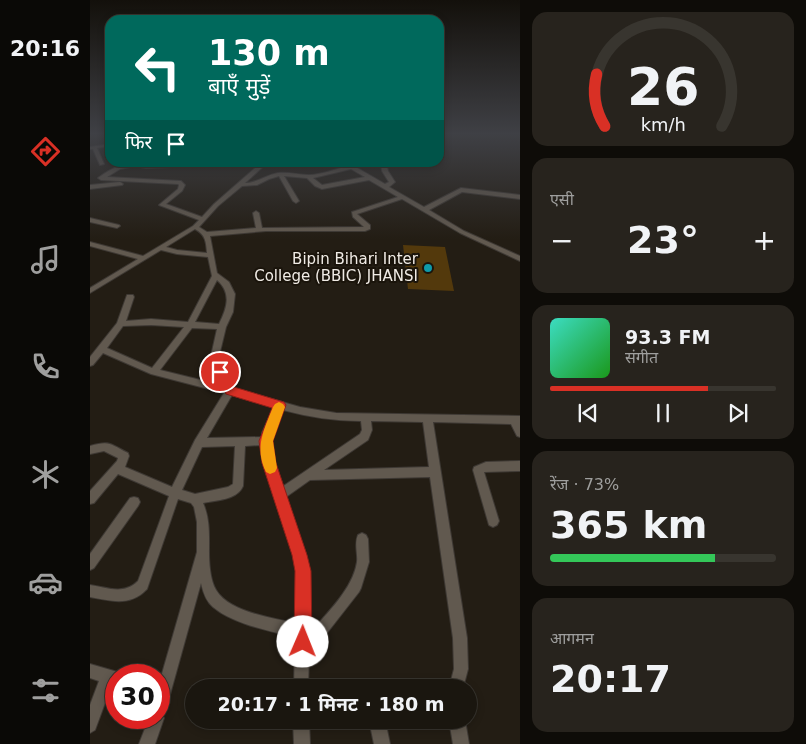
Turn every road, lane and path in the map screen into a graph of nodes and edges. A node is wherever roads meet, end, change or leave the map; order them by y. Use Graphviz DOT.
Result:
graph roads {
  1 [pos="115,170"];
  2 [pos="258,170"];
  3 [pos="339,170"];
  4 [pos="355,170"];
  5 [pos="385,170"];
  6 [pos="281,174"];
  7 [pos="309,177"];
  8 [pos="101,178"];
  9 [pos="369,178"];
  10 [pos="147,180"];
  11 [pos="242,184"];
  12 [pos="90,186"];
  13 [pos="385,187"];
  14 [pos="402,196"];
  15 [pos="520,197"];
  16 [pos="296,201"];
  17 [pos="424,210"];
  18 [pos="256,213"];
  19 [pos="203,218"];
  20 [pos="90,220"];
  21 [pos="117,226"];
  22 [pos="195,227"];
  23 [pos="259,230"];
  24 [pos="206,234"];
  25 [pos="90,244"];
  26 [pos="160,248"];
  27 [pos="209,255"];
  28 [pos="144,258"];
  29 [pos="520,259"];
  30 [pos="215,276"];
  31 [pos="90,291"];
  32 [pos="130,297"];
  33 [pos="122,324"];
  34 [pos="190,325"];
  35 [pos="222,327"];
  36 [pos="102,349"];
  37 [pos="91,364"];
  38 [pos="154,372"];
  39 [pos="230,391"];
  40 [pos="280,405"];
  41 [pos="366,418"];
  42 [pos="427,418"];
  43 [pos="517,420"];
  44 [pos="520,433"];
  45 [pos="266,441"];
  46 [pos="240,442"];
  47 [pos="199,444"];
  48 [pos="90,450"];
  49 [pos="520,466"];
  50 [pos="117,468"];
  51 [pos="435,472"];
  52 [pos="308,475"];
  53 [pos="175,493"];
  54 [pos="279,495"];
  55 [pos="90,499"];
  56 [pos="195,499"];
  57 [pos="134,502"];
  58 [pos="493,521"];
  59 [pos="362,539"];
  60 [pos="203,552"];
  61 [pos="90,564"];
  62 [pos="90,591"];
  63 [pos="303,632"];
  64 [pos="302,653"];
  65 [pos="169,664"];
  66 [pos="90,672"];
  67 [pos="105,675"];
  68 [pos="301,679"];
  69 [pos="458,679"];
  70 [pos="105,692"];
  71 [pos="90,725"];
  72 [pos="152,729"];
  73 [pos="301,729"];
  74 [pos="379,729"];
  75 [pos="458,729"];
  76 [pos="147,744"];
  77 [pos="302,744"];
  78 [pos="382,744"];
  79 [pos="460,744"];
  1 -- 8 [label="street"];
  2 -- 11 [label="street"];
  3 -- 7 [label="street"];
  4 -- 9 [label="street"];
  5 -- 13 [label="street"];
  6 -- 7 [label="street"];
  6 -- 11 [label="street"];
  6 -- 16 [label="street"];
  7 -- 9 [label="street"];
  8 -- 10 [label="street"];
  8 -- 12 [label="street"];
  9 -- 13 [label="street"];
  10 -- 12 [label="street"];
  10 -- 19 [label="street"];
  11 -- 19 [label="street"];
  13 -- 14 [label="street"];
  14 -- 17 [label="street"];
  14 -- 23 [label="street"];
  15 -- 17 [label="street"];
  17 -- 29 [label="street"];
  18 -- 23 [label="street"];
  19 -- 22 [label="street"];
  20 -- 21 [label="street"];
  22 -- 24 [label="street"];
  22 -- 26 [label="street"];
  23 -- 24 [label="street"];
  24 -- 27 [label="street"];
  25 -- 28 [label="street"];
  26 -- 27 [label="street"];
  26 -- 28 [label="street"];
  27 -- 30 [label="street"];
  28 -- 31 [label="street"];
  30 -- 34 [label="street"];
  30 -- 35 [label="street"];
  32 -- 33 [label="street"];
  33 -- 34 [label="street"];
  33 -- 36 [label="street"];
  34 -- 35 [label="street"];
  34 -- 38 [label="street"];
  35 -- 39 [label="street"];
  36 -- 37 [label="street"];
  36 -- 38 [label="street"];
  38 -- 39 [label="street"];
  39 -- 40 [label="street"];
  39 -- 47 [label="street"];
  40 -- 41 [label="street"];
  40 -- 45 [label="street"];
  41 -- 42 [label="street"];
  41 -- 52 [label="street"];
  42 -- 43 [label="street"];
  42 -- 51 [label="street"];
  43 -- 44 [label="street"];
  45 -- 46 [label="street"];
  45 -- 54 [label="street"];
  46 -- 47 [label="street"];
  46 -- 56 [label="street"];
  47 -- 53 [label="street"];
  48 -- 50 [label="street"];
  49 -- 58 [label="street"];
  50 -- 53 [label="street"];
  50 -- 55 [label="street"];
  51 -- 52 [label="street"];
  51 -- 69 [label="street"];
  52 -- 54 [label="street"];
  53 -- 56 [label="street"];
  53 -- 62 [label="street"];
  54 -- 63 [label="street"];
  56 -- 60 [label="street"];
  57 -- 61 [label="street"];
  59 -- 64 [label="street"];
  60 -- 63 [label="street"];
  60 -- 65 [label="street"];
  63 -- 64 [label="street"];
  64 -- 68 [label="street"];
  66 -- 67 [label="street"];
  70 -- 71 [label="street"];
  72 -- 76 [label="street"];
  73 -- 77 [label="street"];
  74 -- 78 [label="street"];
  75 -- 79 [label="street"];
}
